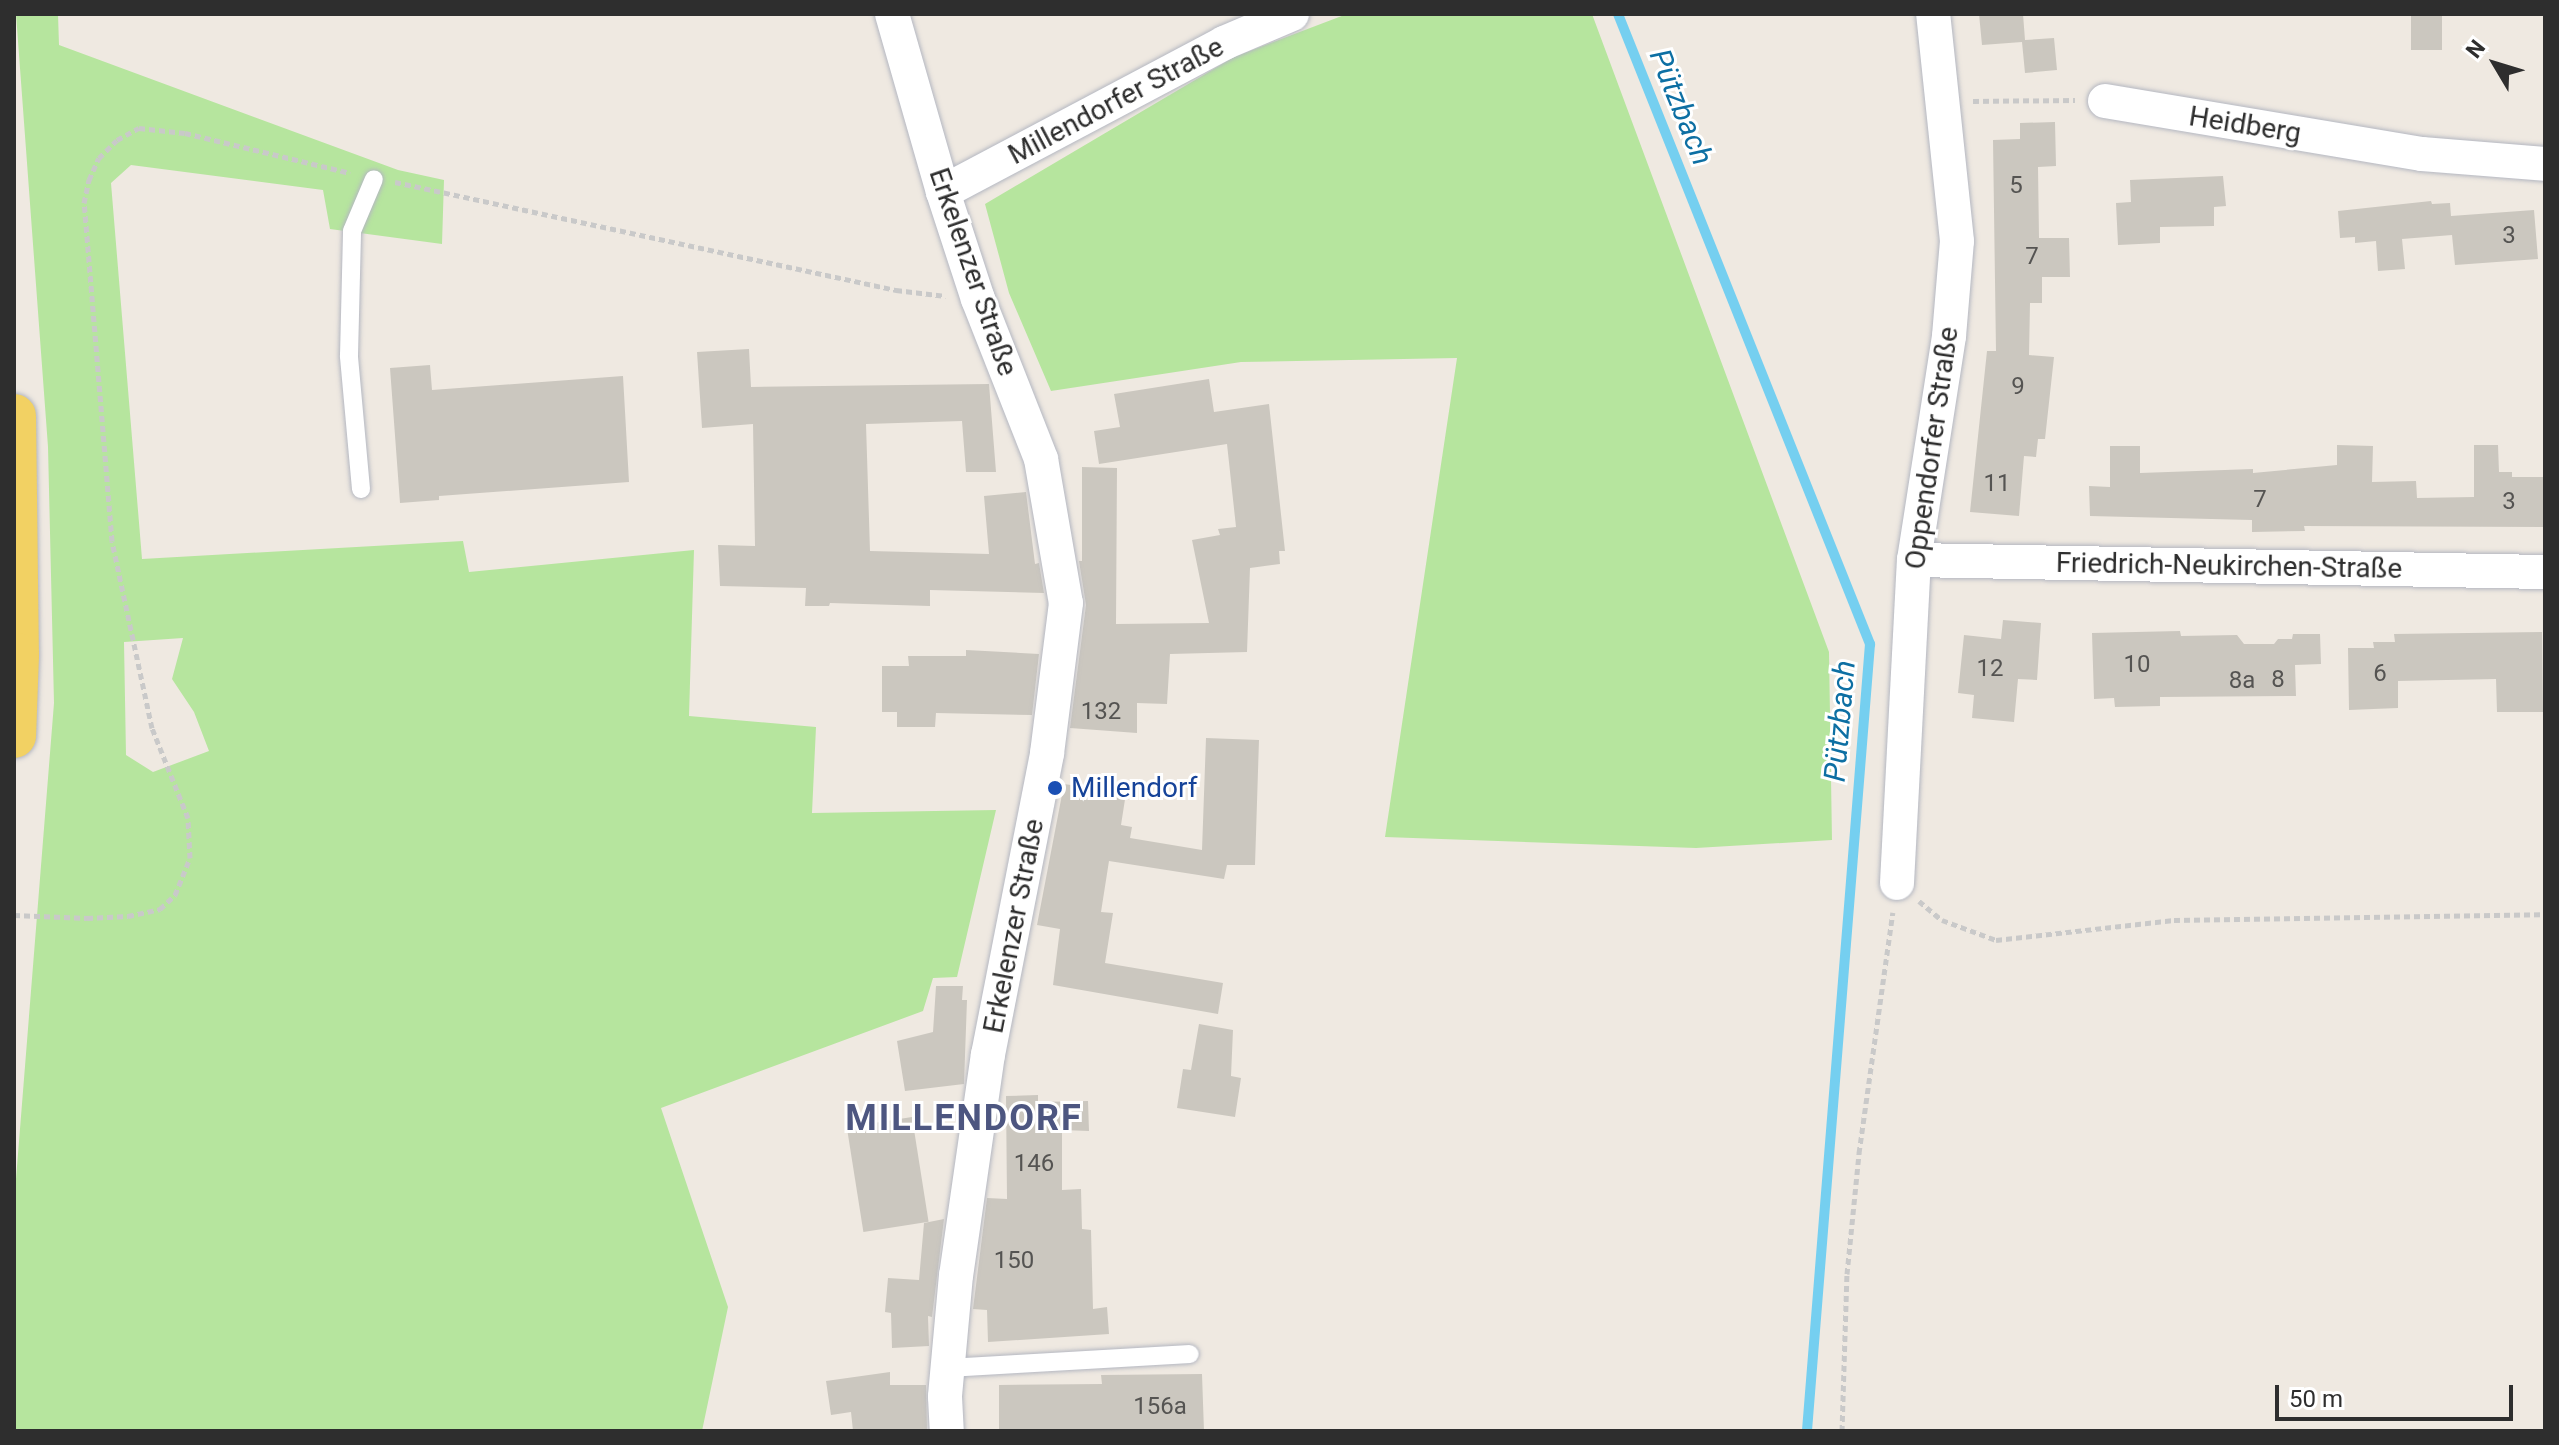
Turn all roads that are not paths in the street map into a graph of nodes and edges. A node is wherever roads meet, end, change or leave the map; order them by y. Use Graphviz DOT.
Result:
graph roads {
  1 [pos="892,14"];
  2 [pos="1292,14"];
  3 [pos="1933,14"];
  4 [pos="2105,101"];
  5 [pos="2545,164"];
  6 [pos="374,179"];
  7 [pos="943,192"];
  8 [pos="14,416"];
  9 [pos="361,489"];
  10 [pos="1914,560"];
  11 [pos="2545,572"];
  12 [pos="14,736"];
  13 [pos="1897,883"];
  14 [pos="1190,1354"];
  15 [pos="948,1368"];
  16 [pos="947,1431"];
  1 -- 7 [label="street, Erkelenzer Straße"];
  2 -- 7 [label="street, Millendorfer Straße"];
  3 -- 10 [label="street, Oppendorfer Straße"];
  4 -- 5 [label="street, Heidberg"];
  6 -- 9 [label="lane"];
  7 -- 15 [label="street, Erkelenzer Straße"];
  8 -- 12 [label="main road"];
  10 -- 11 [label="street, Friedrich-Neukirchen-Straße"];
  10 -- 13 [label="street, Oppendorfer Straße"];
  14 -- 15 [label="lane"];
  15 -- 16 [label="street, Erkelenzer Straße"];
}
